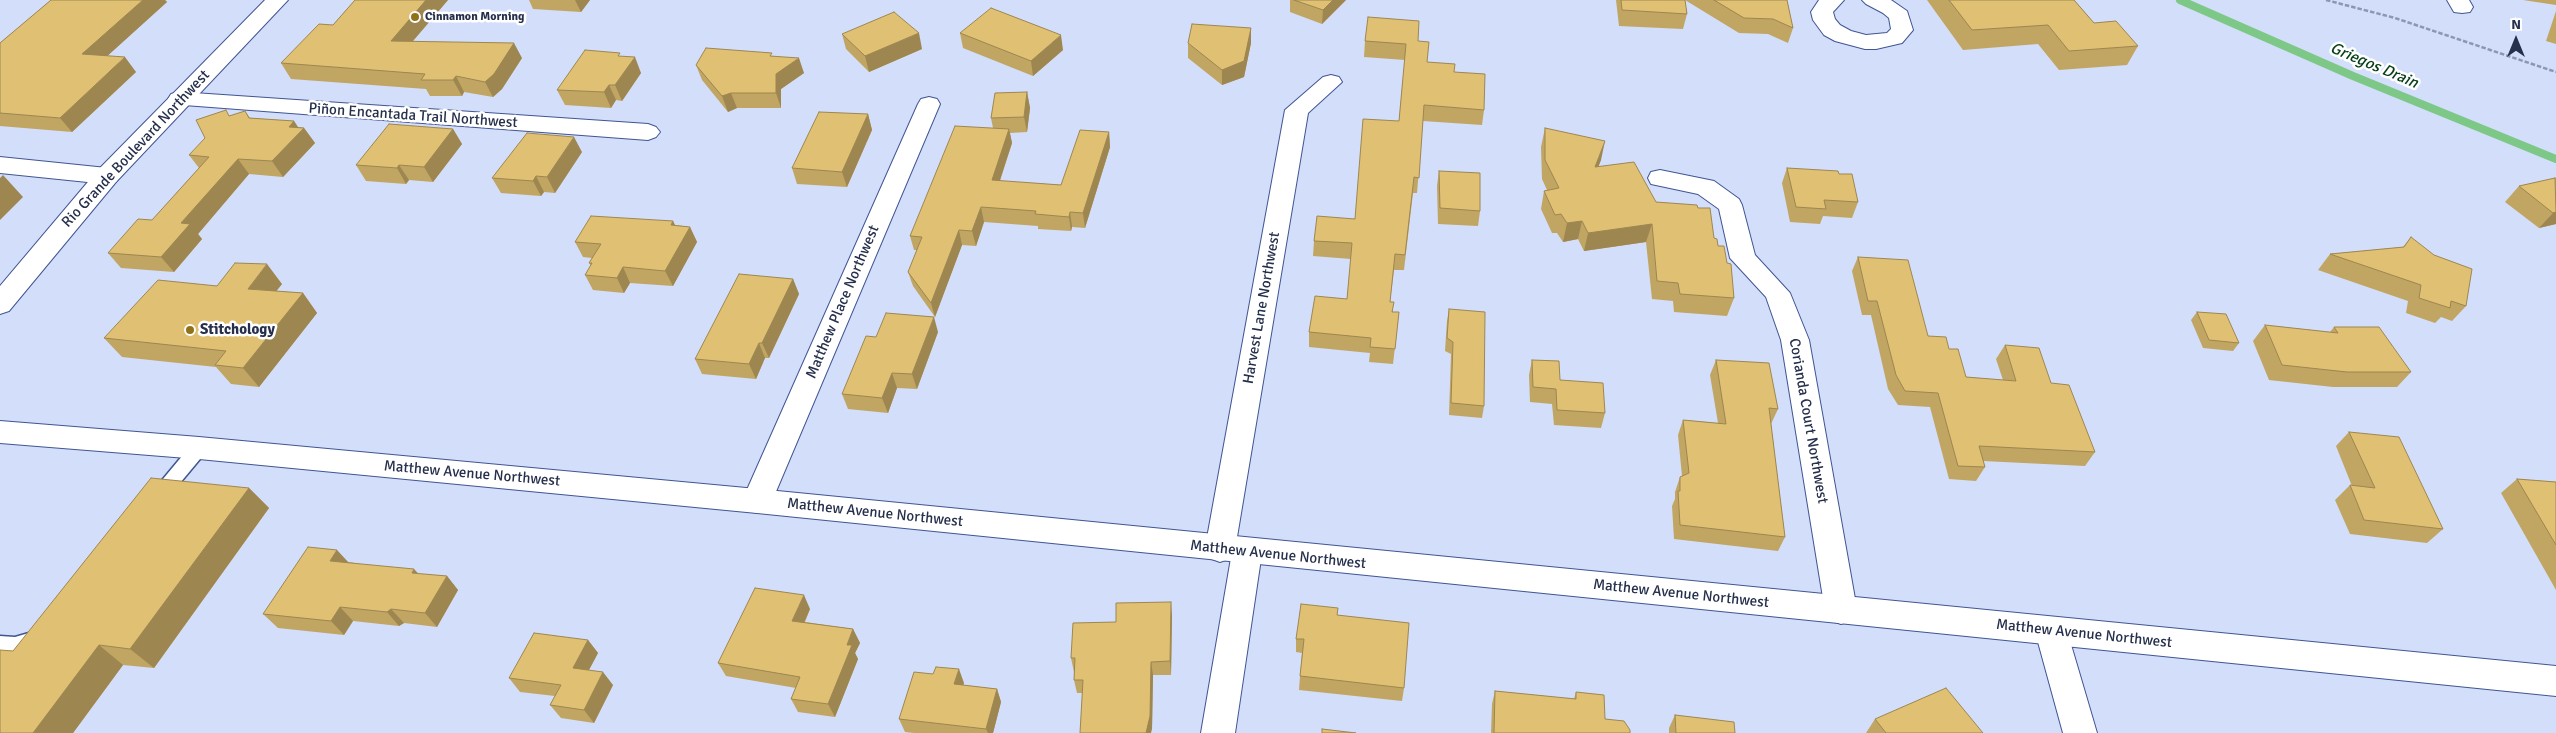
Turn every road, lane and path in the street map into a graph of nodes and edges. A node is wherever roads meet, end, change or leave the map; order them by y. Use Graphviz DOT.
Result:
graph roads {
  1 [pos="276,0"];
  2 [pos="1833,0"];
  3 [pos="1873,0"];
  4 [pos="2326,0"];
  5 [pos="2556,72"];
  6 [pos="1331,82"];
  7 [pos="179,99"];
  8 [pos="929,104"];
  9 [pos="648,132"];
  10 [pos="0,166"];
  11 [pos="107,176"];
  12 [pos="1660,178"];
  13 [pos="0,304"];
  14 [pos="0,432"];
  15 [pos="199,448"];
  16 [pos="757,501"];
  17 [pos="150,508"];
  18 [pos="1233,551"];
  19 [pos="1841,610"];
  20 [pos="53,628"];
  21 [pos="2051,631"];
  22 [pos="0,644"];
  23 [pos="2556,681"];
  24 [pos="1218,733"];
  25 [pos="2080,733"];
  1 -- 7 [label="street, Rio Grande Boulevard Northwest"];
  2 -- 3 [label="street"];
  4 -- 5 [label="path"];
  6 -- 18 [label="street, Harvest Lane Northwest"];
  7 -- 9 [label="street, Piñon Encantada Trail Northwest"];
  7 -- 11 [label="street, Rio Grande Boulevard Northwest"];
  8 -- 16 [label="street, Matthew Place Northwest"];
  10 -- 11 [label="street"];
  11 -- 13 [label="street, Rio Grande Boulevard Northwest"];
  12 -- 19 [label="street, Corianda Court Northwest"];
  14 -- 15 [label="street, Matthew Avenue Northwest"];
  15 -- 16 [label="street, Matthew Avenue Northwest"];
  15 -- 17 [label="lane"];
  16 -- 18 [label="street, Matthew Avenue Northwest"];
  18 -- 19 [label="street, Matthew Avenue Northwest"];
  18 -- 24 [label="street, Harvest Lane Northwest"];
  19 -- 21 [label="street, Matthew Avenue Northwest"];
  20 -- 22 [label="lane"];
  21 -- 23 [label="street, Matthew Avenue Northwest"];
  21 -- 25 [label="street"];
}
